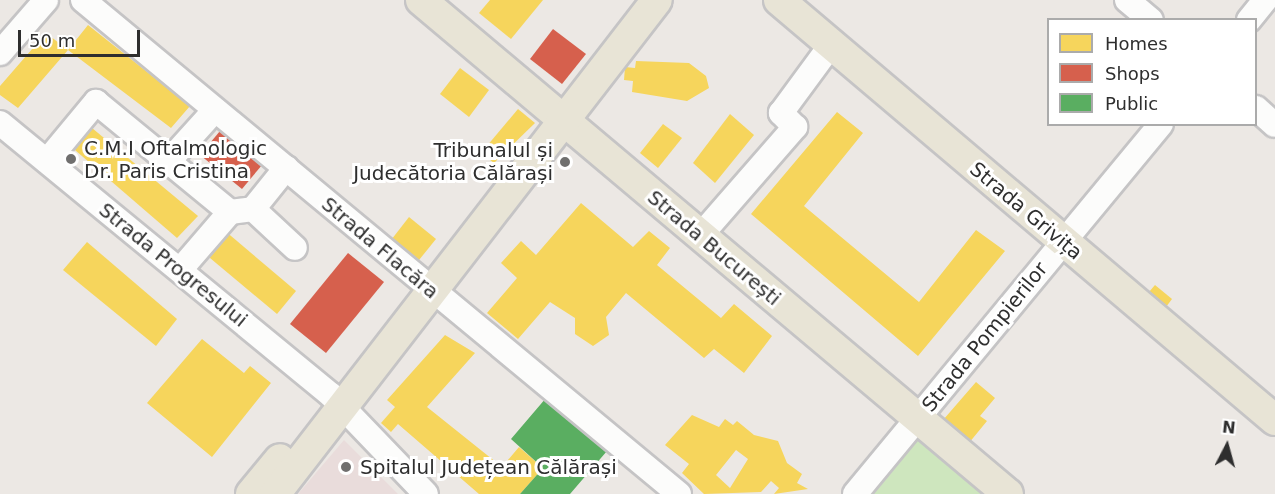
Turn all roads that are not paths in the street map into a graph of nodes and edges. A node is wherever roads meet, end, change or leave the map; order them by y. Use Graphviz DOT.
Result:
graph roads {
  1 [pos="46,0"];
  2 [pos="82,0"];
  3 [pos="421,0"];
  4 [pos="657,0"];
  5 [pos="779,0"];
  6 [pos="1128,0"];
  7 [pos="1265,0"];
  8 [pos="1149,18"];
  9 [pos="1251,18"];
  10 [pos="831,45"];
  11 [pos="0,54"];
  12 [pos="1257,109"];
  13 [pos="215,110"];
  14 [pos="563,121"];
  15 [pos="0,123"];
  16 [pos="1275,125"];
  17 [pos="1159,126"];
  18 [pos="47,161"];
  19 [pos="168,162"];
  20 [pos="286,168"];
  21 [pos="242,211"];
  22 [pos="700,236"];
  23 [pos="1063,242"];
  24 [pos="295,248"];
  25 [pos="180,270"];
  26 [pos="429,289"];
  27 [pos="338,402"];
  28 [pos="918,419"];
  29 [pos="1275,420"];
  30 [pos="251,494"];
  31 [pos="274,494"];
  32 [pos="426,494"];
  33 [pos="679,494"];
  34 [pos="855,494"];
  35 [pos="1008,494"];
  1 -- 11 [label="street"];
  2 -- 13 [label="street, Strada Flacăra"];
  3 -- 14 [label="main road, Strada București"];
  4 -- 14 [label="main road"];
  5 -- 10 [label="main road, Strada Grivița"];
  6 -- 8 [label="street"];
  7 -- 9 [label="street"];
  10 -- 22 [label="street"];
  10 -- 23 [label="main road, Strada Grivița"];
  12 -- 16 [label="street"];
  13 -- 19 [label="street"];
  13 -- 20 [label="street, Strada Flacăra"];
  14 -- 22 [label="main road, Strada București"];
  14 -- 26 [label="main road"];
  15 -- 18 [label="street, Strada Progresului"];
  17 -- 23 [label="street, Strada Pompierilor"];
  18 -- 19 [label="street"];
  18 -- 25 [label="street, Strada Progresului"];
  19 -- 21 [label="street"];
  20 -- 21 [label="street"];
  20 -- 26 [label="street, Strada Flacăra"];
  21 -- 24 [label="street"];
  21 -- 25 [label="street"];
  22 -- 28 [label="main road, Strada București"];
  23 -- 28 [label="street, Strada Pompierilor"];
  23 -- 29 [label="main road, Strada Grivița"];
  25 -- 27 [label="street, Strada Progresului"];
  26 -- 27 [label="main road"];
  26 -- 33 [label="street, Strada Flacăra"];
  27 -- 30 [label="main road"];
  27 -- 31 [label="main road"];
  27 -- 32 [label="street, Strada Progresului"];
  28 -- 34 [label="street, Strada Pompierilor"];
  28 -- 35 [label="main road, Strada București"];
}
